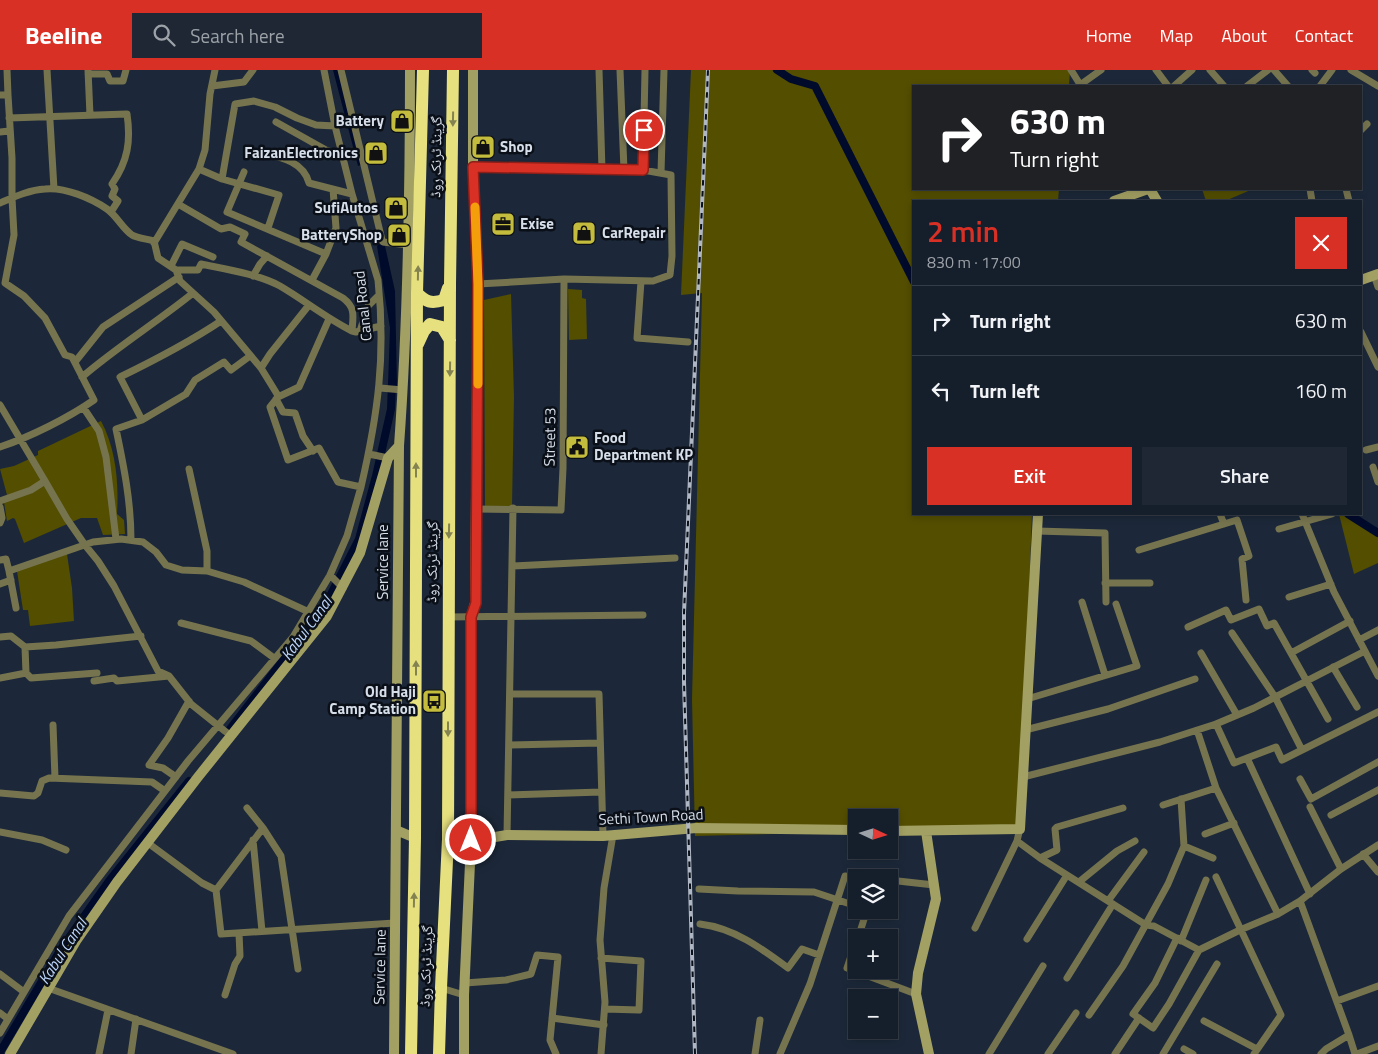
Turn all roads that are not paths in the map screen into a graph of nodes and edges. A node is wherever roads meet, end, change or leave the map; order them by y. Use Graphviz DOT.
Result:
graph roads {
  1 [pos="6,70"];
  2 [pos="47,70"];
  3 [pos="126,70"];
  4 [pos="215,70"];
  5 [pos="253,70"];
  6 [pos="324,70"];
  7 [pos="341,70"];
  8 [pos="410,70"];
  9 [pos="423,70"];
  10 [pos="453,70"];
  11 [pos="473,70"];
  12 [pos="599,70"];
  13 [pos="620,70"];
  14 [pos="645,70"];
  15 [pos="664,70"];
  16 [pos="1071,70"];
  17 [pos="1101,70"];
  18 [pos="1156,70"];
  19 [pos="1192,70"];
  20 [pos="1210,70"];
  21 [pos="1268,70"];
  22 [pos="1274,70"];
  23 [pos="1332,70"];
  24 [pos="1351,70"];
  25 [pos="88,72"];
  26 [pos="1259,73"];
  27 [pos="1080,85"];
  28 [pos="1082,85"];
  29 [pos="1167,85"];
  30 [pos="1175,85"];
  31 [pos="1223,85"];
  32 [pos="1248,85"];
  33 [pos="1287,85"];
  34 [pos="1321,85"];
  35 [pos="212,86"];
  36 [pos="1378,86"];
  37 [pos="4,95"];
  38 [pos="90,115"];
  39 [pos="50,117"];
  40 [pos="9,118"];
  41 [pos="276,122"];
  42 [pos="1367,124"];
  43 [pos="335,126"];
  44 [pos="1362,129"];
  45 [pos="0,132"];
  46 [pos="9,132"];
  47 [pos="264,154"];
  48 [pos="342,156"];
  49 [pos="473,167"];
  50 [pos="199,169"];
  51 [pos="602,170"];
  52 [pos="624,170"];
  53 [pos="643,170"];
  54 [pos="244,172"];
  55 [pos="661,173"];
  56 [pos="222,179"];
  57 [pos="239,183"];
  58 [pos="54,189"];
  59 [pos="333,189"];
  60 [pos="1146,190"];
  61 [pos="352,194"];
  62 [pos="12,198"];
  63 [pos="1117,200"];
  64 [pos="0,203"];
  65 [pos="178,204"];
  66 [pos="111,212"];
  67 [pos="268,228"];
  68 [pos="369,242"];
  69 [pos="383,242"];
  70 [pos="154,243"];
  71 [pos="408,245"];
  72 [pos="326,254"];
  73 [pos="267,256"];
  74 [pos="213,257"];
  75 [pos="175,271"];
  76 [pos="1376,275"];
  77 [pos="253,276"];
  78 [pos="1362,276"];
  79 [pos="564,279"];
  80 [pos="312,280"];
  81 [pos="641,281"];
  82 [pos="450,284"];
  83 [pos="478,284"];
  84 [pos="1378,287"];
  85 [pos="193,293"];
  86 [pos="417,293"];
  87 [pos="379,296"];
  88 [pos="309,305"];
  89 [pos="329,319"];
  90 [pos="221,321"];
  91 [pos="381,326"];
  92 [pos="352,331"];
  93 [pos="360,331"];
  94 [pos="1362,334"];
  95 [pos="450,340"];
  96 [pos="688,342"];
  97 [pos="417,346"];
  98 [pos="250,356"];
  99 [pos="74,362"];
  100 [pos="1378,367"];
  101 [pos="261,368"];
  102 [pos="82,377"];
  103 [pos="382,388"];
  104 [pos="401,390"];
  105 [pos="277,398"];
  106 [pos="83,407"];
  107 [pos="1,408"];
  108 [pos="142,420"];
  109 [pos="20,439"];
  110 [pos="399,446"];
  111 [pos="0,447"];
  112 [pos="1378,447"];
  113 [pos="1366,450"];
  114 [pos="313,451"];
  115 [pos="371,455"];
  116 [pos="386,457"];
  117 [pos="1373,467"];
  118 [pos="189,469"];
  119 [pos="45,481"];
  120 [pos="1378,482"];
  121 [pos="362,487"];
  122 [pos="0,501"];
  123 [pos="0,507"];
  124 [pos="476,508"];
  125 [pos="513,508"];
  126 [pos="1038,515"];
  127 [pos="1220,515"];
  128 [pos="1303,515"];
  129 [pos="1328,515"];
  130 [pos="1306,521"];
  131 [pos="0,522"];
  132 [pos="1224,524"];
  133 [pos="1279,529"];
  134 [pos="1036,531"];
  135 [pos="116,540"];
  136 [pos="131,540"];
  137 [pos="85,544"];
  138 [pos="1139,550"];
  139 [pos="676,558"];
  140 [pos="0,560"];
  141 [pos="513,566"];
  142 [pos="9,571"];
  143 [pos="207,571"];
  144 [pos="331,576"];
  145 [pos="11,580"];
  146 [pos="1105,583"];
  147 [pos="1150,583"];
  148 [pos="0,584"];
  149 [pos="1331,584"];
  150 [pos="342,586"];
  151 [pos="1289,597"];
  152 [pos="1246,600"];
  153 [pos="1082,602"];
  154 [pos="1106,602"];
  155 [pos="1116,604"];
  156 [pos="16,608"];
  157 [pos="310,612"];
  158 [pos="643,615"];
  159 [pos="448,617"];
  160 [pos="471,617"];
  161 [pos="512,617"];
  162 [pos="323,619"];
  163 [pos="1350,622"];
  164 [pos="181,623"];
  165 [pos="1188,627"];
  166 [pos="1378,630"];
  167 [pos="1232,633"];
  168 [pos="141,636"];
  169 [pos="0,637"];
  170 [pos="1360,640"];
  171 [pos="26,647"];
  172 [pos="1365,651"];
  173 [pos="1290,652"];
  174 [pos="1201,653"];
  175 [pos="274,658"];
  176 [pos="1333,667"];
  177 [pos="26,673"];
  178 [pos="97,673"];
  179 [pos="1105,675"];
  180 [pos="169,676"];
  181 [pos="1378,676"];
  182 [pos="0,678"];
  183 [pos="1195,679"];
  184 [pos="94,681"];
  185 [pos="1307,681"];
  186 [pos="511,694"];
  187 [pos="1275,697"];
  188 [pos="1027,699"];
  189 [pos="189,701"];
  190 [pos="1357,707"];
  191 [pos="1378,712"];
  192 [pos="1237,715"];
  193 [pos="1328,719"];
  194 [pos="53,724"];
  195 [pos="1216,724"];
  196 [pos="218,725"];
  197 [pos="1025,730"];
  198 [pos="1197,730"];
  199 [pos="231,736"];
  200 [pos="600,743"];
  201 [pos="510,745"];
  202 [pos="1302,750"];
  203 [pos="1247,758"];
  204 [pos="1378,762"];
  205 [pos="176,777"];
  206 [pos="1023,777"];
  207 [pos="55,778"];
  208 [pos="1300,779"];
  209 [pos="1216,788"];
  210 [pos="1378,790"];
  211 [pos="165,791"];
  212 [pos="601,792"];
  213 [pos="0,793"];
  214 [pos="508,795"];
  215 [pos="1181,799"];
  216 [pos="1163,805"];
  217 [pos="1310,807"];
  218 [pos="247,808"];
  219 [pos="1122,808"];
  220 [pos="1331,815"];
  221 [pos="1234,824"];
  222 [pos="262,828"];
  223 [pos="1020,828"];
  224 [pos="396,830"];
  225 [pos="848,830"];
  226 [pos="898,831"];
  227 [pos="926,831"];
  228 [pos="0,832"];
  229 [pos="1205,834"];
  230 [pos="507,835"];
  231 [pos="608,835"];
  232 [pos="415,838"];
  233 [pos="448,839"];
  234 [pos="252,840"];
  235 [pos="471,840"];
  236 [pos="1017,841"];
  237 [pos="1135,841"];
  238 [pos="148,843"];
  239 [pos="1378,845"];
  240 [pos="1184,846"];
  241 [pos="66,850"];
  242 [pos="1144,852"];
  243 [pos="1364,854"];
  244 [pos="1040,858"];
  245 [pos="1213,858"];
  246 [pos="1341,869"];
  247 [pos="1378,872"];
  248 [pos="1068,875"];
  249 [pos="848,876"];
  250 [pos="1216,877"];
  251 [pos="1206,880"];
  252 [pos="898,881"];
  253 [pos="1079,882"];
  254 [pos="934,885"];
  255 [pos="699,889"];
  256 [pos="216,890"];
  257 [pos="1310,894"];
  258 [pos="838,899"];
  259 [pos="1300,901"];
  260 [pos="848,903"];
  261 [pos="1111,903"];
  262 [pos="1278,914"];
  263 [pos="395,924"];
  264 [pos="700,924"];
  265 [pos="1146,925"];
  266 [pos="975,928"];
  267 [pos="292,929"];
  268 [pos="1240,930"];
  269 [pos="262,931"];
  270 [pos="239,933"];
  271 [pos="1027,939"];
  272 [pos="1179,939"];
  273 [pos="1199,950"];
  274 [pos="819,956"];
  275 [pos="601,958"];
  276 [pos="1217,964"];
  277 [pos="1043,966"];
  278 [pos="298,969"];
  279 [pos="0,974"];
  280 [pos="1067,978"];
  281 [pos="876,979"];
  282 [pos="464,983"];
  283 [pos="1376,987"];
  284 [pos="48,988"];
  285 [pos="441,988"];
  286 [pos="24,992"];
  287 [pos="225,994"];
  288 [pos="916,994"];
  289 [pos="464,995"];
  290 [pos="1378,996"];
  291 [pos="1337,1002"];
  292 [pos="605,1009"];
  293 [pos="108,1010"];
  294 [pos="0,1013"];
  295 [pos="1076,1013"];
  296 [pos="1089,1015"];
  297 [pos="552,1018"];
  298 [pos="1139,1018"];
  299 [pos="8,1019"];
  300 [pos="136,1020"];
  301 [pos="760,1020"];
  302 [pos="1204,1021"];
  303 [pos="604,1025"];
  304 [pos="0,1033"];
  305 [pos="1349,1036"];
  306 [pos="1378,1046"];
  307 [pos="1184,1049"];
  308 [pos="1256,1052"];
  309 [pos="10,1054"];
  310 [pos="100,1054"];
  311 [pos="132,1054"];
  312 [pos="233,1054"];
  313 [pos="394,1054"];
  314 [pos="411,1054"];
  315 [pos="439,1054"];
  316 [pos="464,1054"];
  317 [pos="556,1054"];
  318 [pos="601,1054"];
  319 [pos="755,1054"];
  320 [pos="780,1054"];
  321 [pos="929,1054"];
  322 [pos="989,1054"];
  323 [pos="1048,1054"];
  324 [pos="1115,1054"];
  325 [pos="1163,1054"];
  326 [pos="1193,1054"];
  327 [pos="1321,1054"];
  328 [pos="1356,1054"];
  1 -- 37 [label="street"];
  2 -- 39 [label="street"];
  3 -- 25 [label="street"];
  4 -- 35 [label="street"];
  5 -- 35 [label="street"];
  6 -- 43 [label="street, Canal Road"];
  7 -- 69 [label="street"];
  8 -- 71 [label="street, Service lane"];
  86 -- 9 [label="highway, گرینڈ ٹرنک روڈ, one-way"];
  10 -- 82 [label="highway, گرینڈ ٹرنک روڈ, one-way"];
  11 -- 49 [label="street"];
  12 -- 51 [label="street"];
  13 -- 52 [label="street"];
  14 -- 53 [label="street"];
  15 -- 55 [label="street"];
  16 -- 27 [label="street"];
  17 -- 28 [label="street"];
  18 -- 29 [label="street"];
  19 -- 30 [label="street"];
  20 -- 31 [label="street"];
  21 -- 26 [label="street"];
  22 -- 33 [label="street"];
  23 -- 34 [label="street"];
  24 -- 36 [label="street"];
  25 -- 38 [label="street"];
  26 -- 32 [label="street"];
  35 -- 50 [label="street"];
  37 -- 40 [label="street"];
  38 -- 39 [label="street"];
  38 -- 66 [label="street"];
  39 -- 40 [label="street"];
  39 -- 58 [label="street"];
  40 -- 46 [label="street"];
  41 -- 48 [label="street"];
  42 -- 44 [label="street"];
  43 -- 48 [label="street, Canal Road"];
  43 -- 56 [label="street"];
  45 -- 46 [label="street"];
  46 -- 62 [label="street"];
  47 -- 59 [label="street"];
  48 -- 61 [label="street, Canal Road"];
  49 -- 51 [label="street"];
  49 -- 83 [label="street"];
  50 -- 56 [label="street"];
  50 -- 65 [label="street"];
  51 -- 52 [label="street"];
  52 -- 53 [label="street"];
  53 -- 55 [label="street"];
  54 -- 57 [label="street"];
  55 -- 81 [label="street"];
  56 -- 57 [label="street"];
  57 -- 67 [label="street"];
  57 -- 67 [label="street"];
  58 -- 62 [label="street"];
  58 -- 66 [label="street"];
  59 -- 61 [label="street"];
  59 -- 72 [label="street"];
  60 -- 63 [label="street"];
  61 -- 68 [label="street, Canal Road"];
  62 -- 64 [label="street"];
  62 -- 99 [label="street"];
  65 -- 70 [label="street"];
  65 -- 73 [label="street"];
  66 -- 70 [label="street"];
  67 -- 72 [label="street"];
  68 -- 69 [label="street"];
  68 -- 87 [label="street, Canal Road"];
  69 -- 71 [label="street"];
  70 -- 75 [label="street"];
  71 -- 104 [label="street, Service lane"];
  72 -- 80 [label="street"];
  73 -- 77 [label="street"];
  73 -- 80 [label="street"];
  74 -- 75 [label="street"];
  75 -- 77 [label="street"];
  75 -- 85 [label="street"];
  75 -- 99 [label="street"];
  76 -- 78 [label="street"];
  76 -- 84 [label="street"];
  77 -- 88 [label="street"];
  79 -- 81 [label="street"];
  79 -- 83 [label="street"];
  79 -- 125 [label="street, Street 53"];
  80 -- 92 [label="street"];
  81 -- 96 [label="street"];
  82 -- 86 [label="highway"];
  82 -- 95 [label="highway, گرینڈ ٹرنک روڈ"];
  83 -- 124 [label="street"];
  85 -- 90 [label="street"];
  85 -- 102 [label="street"];
  86 -- 97 [label="highway, گرینڈ ٹرنک روڈ"];
  87 -- 91 [label="street, Canal Road"];
  87 -- 93 [label="street"];
  88 -- 89 [label="street"];
  88 -- 101 [label="street"];
  89 -- 92 [label="street"];
  89 -- 105 [label="street"];
  90 -- 98 [label="street"];
  90 -- 108 [label="street"];
  91 -- 93 [label="street"];
  91 -- 103 [label="street, Canal Road"];
  92 -- 93 [label="street"];
  94 -- 100 [label="street"];
  95 -- 97 [label="highway"];
  95 -- 159 [label="highway, گرینڈ ٹرنک روڈ, one-way"];
  232 -- 97 [label="highway, گرینڈ ٹرنک روڈ, one-way"];
  98 -- 101 [label="street"];
  98 -- 108 [label="street"];
  99 -- 102 [label="street"];
  101 -- 105 [label="street"];
  102 -- 106 [label="street"];
  103 -- 104 [label="street"];
  103 -- 115 [label="street, Canal Road"];
  104 -- 110 [label="street, Service lane"];
  105 -- 114 [label="street"];
  105 -- 114 [label="street"];
  106 -- 109 [label="street"];
  106 -- 135 [label="street"];
  107 -- 109 [label="street"];
  108 -- 136 [label="street"];
  109 -- 111 [label="street"];
  109 -- 119 [label="street"];
  110 -- 116 [label="street"];
  110 -- 224 [label="street, Service lane"];
  112 -- 113 [label="street"];
  114 -- 121 [label="street"];
  115 -- 116 [label="street"];
  115 -- 121 [label="street, Canal Road"];
  116 -- 150 [label="street"];
  117 -- 120 [label="street"];
  118 -- 143 [label="street"];
  119 -- 122 [label="street"];
  119 -- 137 [label="street"];
  121 -- 144 [label="street, Canal Road"];
  123 -- 131 [label="street"];
  124 -- 125 [label="street, Street 53"];
  124 -- 160 [label="street"];
  125 -- 141 [label="street"];
  126 -- 134 [label="street"];
  127 -- 132 [label="street"];
  128 -- 130 [label="street"];
  129 -- 130 [label="street"];
  130 -- 133 [label="street"];
  130 -- 149 [label="street"];
  132 -- 138 [label="street"];
  132 -- 152 [label="street"];
  134 -- 146 [label="street"];
  134 -- 188 [label="street"];
  135 -- 136 [label="street"];
  135 -- 137 [label="street"];
  136 -- 143 [label="street"];
  137 -- 142 [label="street"];
  137 -- 168 [label="street"];
  139 -- 141 [label="street"];
  140 -- 142 [label="street"];
  141 -- 161 [label="street"];
  142 -- 145 [label="street"];
  143 -- 157 [label="street"];
  144 -- 150 [label="street"];
  144 -- 157 [label="street, Canal Road"];
  145 -- 148 [label="street"];
  145 -- 156 [label="street"];
  146 -- 147 [label="street"];
  146 -- 154 [label="street"];
  149 -- 151 [label="street"];
  149 -- 163 [label="street"];
  150 -- 162 [label="street"];
  153 -- 179 [label="street"];
  155 -- 179 [label="street"];
  157 -- 162 [label="street"];
  157 -- 175 [label="street, Canal Road"];
  158 -- 161 [label="street"];
  159 -- 160 [label="street"];
  159 -- 233 [label="highway, گرینڈ ٹرنک روڈ, one-way"];
  160 -- 161 [label="street"];
  160 -- 235 [label="street"];
  161 -- 186 [label="street"];
  162 -- 199 [label="street"];
  163 -- 170 [label="street"];
  163 -- 173 [label="street"];
  164 -- 175 [label="street"];
  165 -- 173 [label="street"];
  166 -- 170 [label="street"];
  167 -- 187 [label="street"];
  168 -- 171 [label="street"];
  168 -- 180 [label="street"];
  169 -- 171 [label="street"];
  170 -- 172 [label="street"];
  171 -- 177 [label="street"];
  172 -- 176 [label="street"];
  172 -- 181 [label="street"];
  173 -- 185 [label="street"];
  174 -- 192 [label="street"];
  175 -- 196 [label="street, Canal Road"];
  176 -- 185 [label="street"];
  176 -- 190 [label="street"];
  177 -- 178 [label="street"];
  177 -- 182 [label="street"];
  179 -- 188 [label="street"];
  180 -- 184 [label="street"];
  180 -- 189 [label="street"];
  183 -- 197 [label="street"];
  185 -- 187 [label="street"];
  185 -- 193 [label="street"];
  186 -- 200 [label="street"];
  186 -- 201 [label="street"];
  187 -- 192 [label="street"];
  187 -- 202 [label="street"];
  188 -- 197 [label="street"];
  189 -- 196 [label="street"];
  189 -- 205 [label="street"];
  191 -- 202 [label="street"];
  192 -- 195 [label="street"];
  194 -- 207 [label="street"];
  195 -- 198 [label="street"];
  195 -- 203 [label="street"];
  196 -- 199 [label="street"];
  196 -- 205 [label="street, Canal Road"];
  197 -- 206 [label="street"];
  198 -- 206 [label="street"];
  198 -- 209 [label="street"];
  199 -- 238 [label="street"];
  200 -- 201 [label="street"];
  200 -- 212 [label="street"];
  201 -- 214 [label="street"];
  202 -- 203 [label="street"];
  203 -- 257 [label="street"];
  204 -- 208 [label="street"];
  205 -- 211 [label="street, Canal Road"];
  206 -- 223 [label="street"];
  207 -- 211 [label="street"];
  207 -- 213 [label="street"];
  209 -- 215 [label="street"];
  209 -- 221 [label="street"];
  210 -- 220 [label="street"];
  211 -- 286 [label="street, Canal Road"];
  212 -- 214 [label="street"];
  212 -- 231 [label="street"];
  214 -- 230 [label="street"];
  215 -- 216 [label="street"];
  215 -- 240 [label="street"];
  217 -- 246 [label="street"];
  218 -- 222 [label="street"];
  219 -- 244 [label="street"];
  221 -- 229 [label="street"];
  221 -- 262 [label="street"];
  222 -- 234 [label="street"];
  222 -- 267 [label="street"];
  223 -- 227 [label="street"];
  223 -- 236 [label="street"];
  224 -- 232 [label="street"];
  224 -- 263 [label="street, Service lane"];
  225 -- 231 [label="street, Sethi Town Road"];
  226 -- 227 [label="street"];
  227 -- 254 [label="street"];
  228 -- 241 [label="street"];
  230 -- 231 [label="street, Sethi Town Road"];
  230 -- 235 [label="street, Sethi Town Road"];
  231 -- 275 [label="street"];
  314 -- 232 [label="highway, گرینڈ ٹرنک روڈ, one-way"];
  233 -- 235 [label="street, Sethi Town Road"];
  233 -- 285 [label="highway, گرینڈ ٹرنک روڈ"];
  234 -- 256 [label="street"];
  234 -- 269 [label="street"];
  235 -- 282 [label="street"];
  236 -- 244 [label="street"];
  236 -- 266 [label="street"];
  237 -- 253 [label="street"];
  238 -- 256 [label="street"];
  238 -- 284 [label="street"];
  239 -- 243 [label="street"];
  240 -- 245 [label="street"];
  240 -- 265 [label="street"];
  242 -- 261 [label="street"];
  243 -- 246 [label="street"];
  243 -- 247 [label="street"];
  244 -- 248 [label="street"];
  246 -- 257 [label="street"];
  248 -- 253 [label="street"];
  248 -- 271 [label="street"];
  249 -- 258 [label="street"];
  250 -- 268 [label="street"];
  251 -- 272 [label="street"];
  252 -- 254 [label="street"];
  253 -- 261 [label="street"];
  254 -- 288 [label="street"];
  255 -- 258 [label="street"];
  256 -- 270 [label="street"];
  257 -- 259 [label="street"];
  258 -- 260 [label="street"];
  258 -- 274 [label="street"];
  259 -- 262 [label="street"];
  259 -- 291 [label="street"];
  261 -- 265 [label="street"];
  261 -- 280 [label="street"];
  262 -- 268 [label="street"];
  263 -- 267 [label="street"];
  263 -- 313 [label="street, Service lane"];
  264 -- 274 [label="street"];
  265 -- 272 [label="street"];
  265 -- 296 [label="street"];
  267 -- 269 [label="street"];
  267 -- 278 [label="street"];
  268 -- 273 [label="street"];
  268 -- 308 [label="street"];
  269 -- 270 [label="street"];
  270 -- 287 [label="street"];
  272 -- 273 [label="street"];
  272 -- 298 [label="street"];
  273 -- 298 [label="street"];
  274 -- 320 [label="street"];
  275 -- 292 [label="street"];
  275 -- 292 [label="street"];
  276 -- 325 [label="street"];
  277 -- 322 [label="street"];
  279 -- 286 [label="street"];
  281 -- 288 [label="street"];
  282 -- 289 [label="street"];
  282 -- 297 [label="street"];
  283 -- 290 [label="street"];
  283 -- 291 [label="street"];
  284 -- 293 [label="street"];
  284 -- 309 [label="street"];
  285 -- 289 [label="street"];
  285 -- 315 [label="highway, گرینڈ ٹرنک روڈ"];
  286 -- 299 [label="street, Canal Road"];
  288 -- 321 [label="street"];
  289 -- 316 [label="street"];
  291 -- 305 [label="street"];
  292 -- 303 [label="street"];
  293 -- 300 [label="street"];
  293 -- 310 [label="street"];
  294 -- 299 [label="street"];
  295 -- 323 [label="street"];
  297 -- 303 [label="street"];
  297 -- 317 [label="street"];
  298 -- 324 [label="street"];
  299 -- 304 [label="street, Canal Road"];
  300 -- 311 [label="street"];
  300 -- 312 [label="street"];
  301 -- 319 [label="street"];
  302 -- 308 [label="street"];
  303 -- 318 [label="street"];
  305 -- 327 [label="street"];
  305 -- 328 [label="street"];
  306 -- 328 [label="street"];
  307 -- 326 [label="street"];
}
